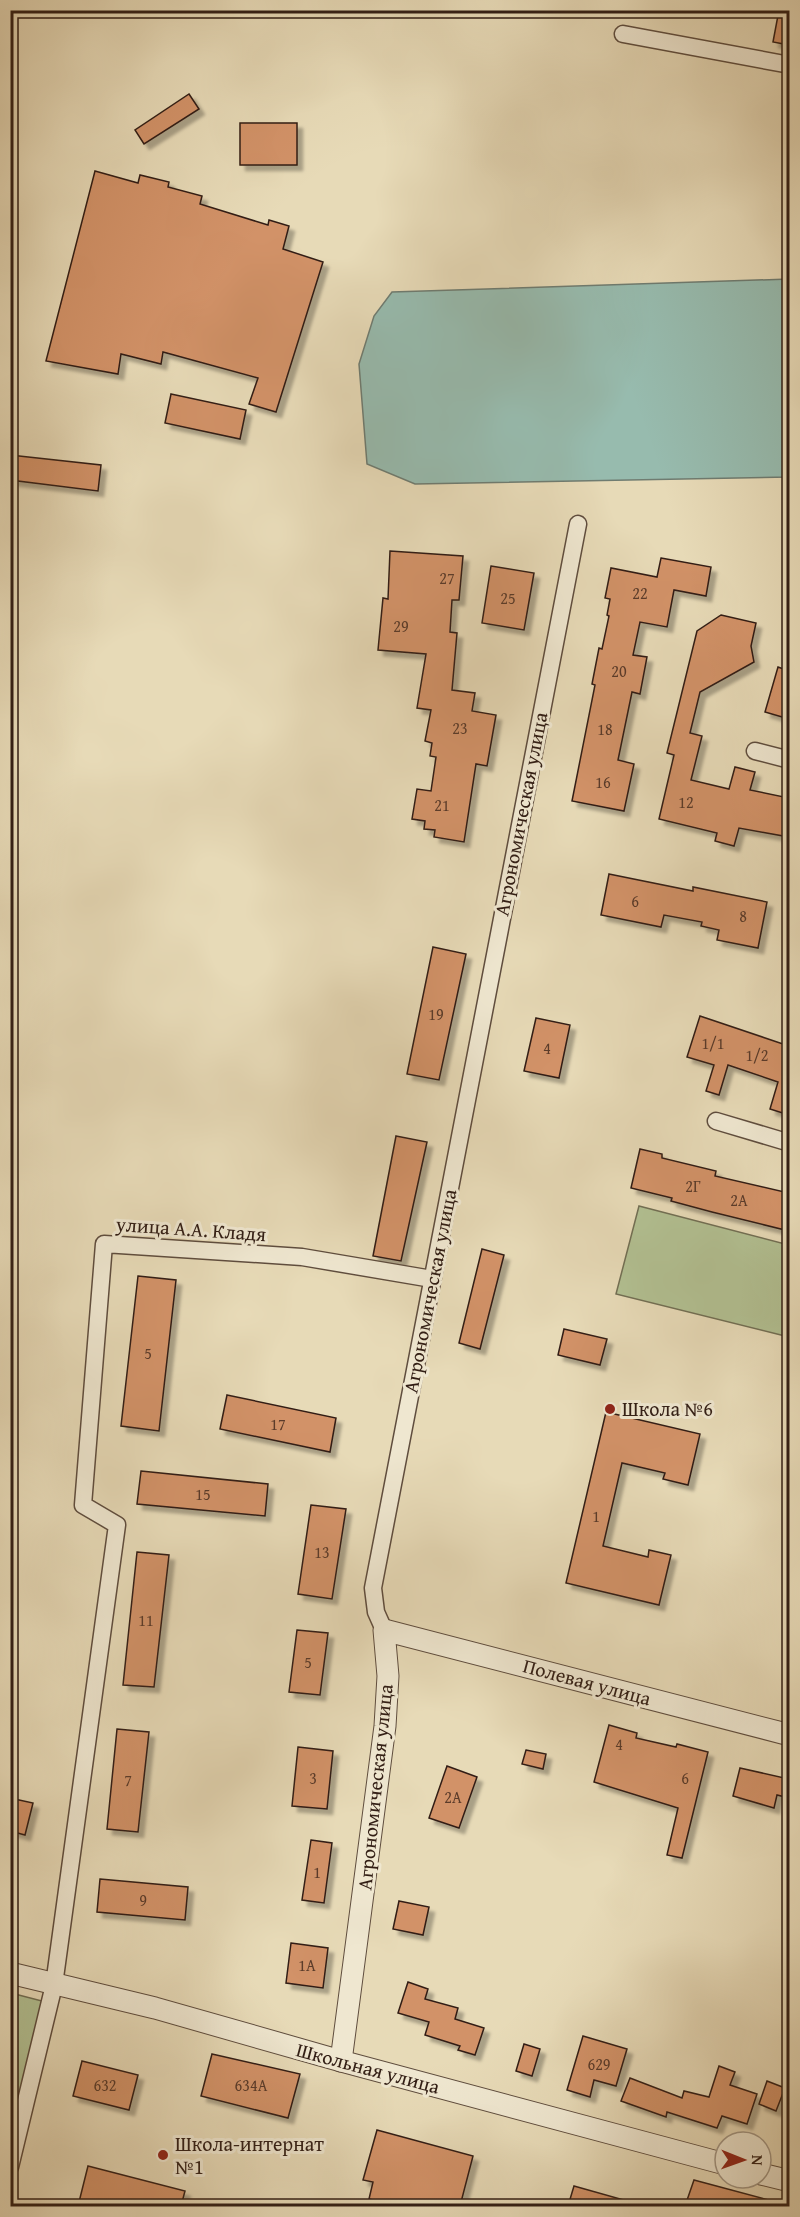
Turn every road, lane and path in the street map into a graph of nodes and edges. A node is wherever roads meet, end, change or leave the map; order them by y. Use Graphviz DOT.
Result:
graph roads {
  1 [pos="623,34"];
  2 [pos="789,65"];
  3 [pos="578,524"];
  4 [pos="755,751"];
  5 [pos="789,760"];
  6 [pos="716,1121"];
  7 [pos="789,1143"];
  8 [pos="432,1279"];
  9 [pos="384,1630"];
  10 [pos="789,1735"];
  11 [pos="10,1973"];
  12 [pos="54,1985"];
  13 [pos="341,2061"];
  14 [pos="713,2161"];
  15 [pos="10,2168"];
  16 [pos="773,2177"];
  17 [pos="789,2181"];
  1 -- 2 [label="street"];
  3 -- 8 [label="street, Агрономическая улица"];
  4 -- 5 [label="street"];
  6 -- 7 [label="street"];
  8 -- 9 [label="street, Агрономическая улица"];
  8 -- 12 [label="street, улица А.А. Кладя"];
  9 -- 10 [label="street, Полевая улица"];
  9 -- 13 [label="street, Агрономическая улица"];
  11 -- 12 [label="street, Школьная улица"];
  12 -- 13 [label="street, Школьная улица"];
  12 -- 15 [label="street"];
  13 -- 14 [label="street, Школьная улица"];
  16 -- 17 [label="street"];
}
